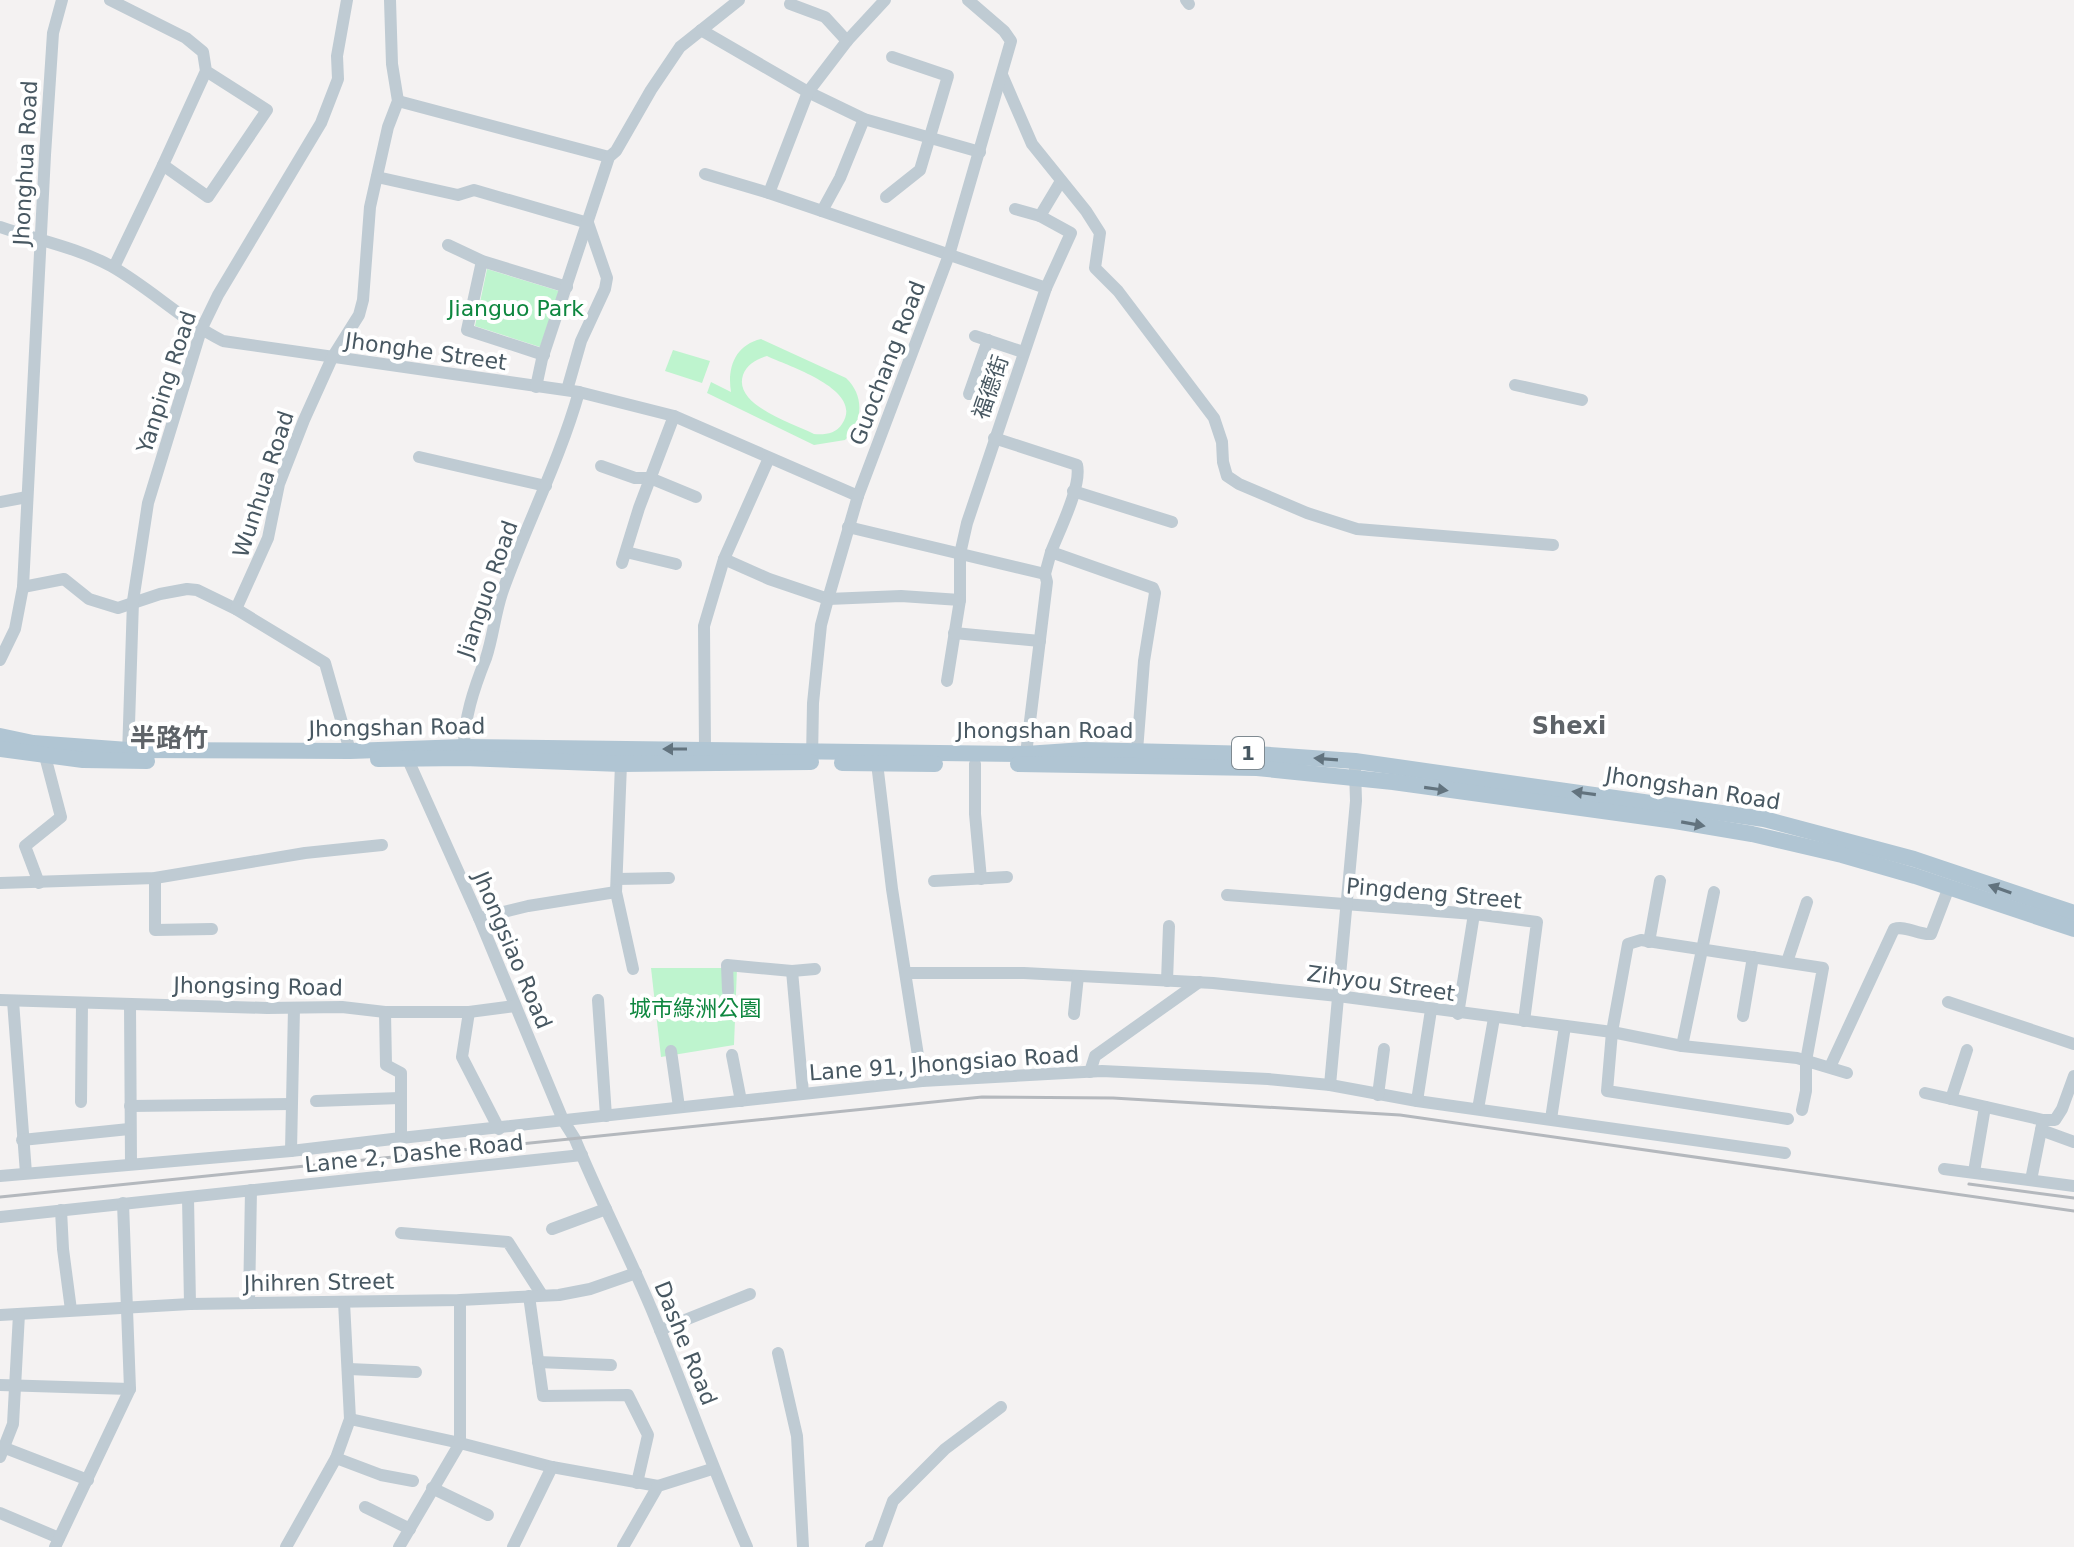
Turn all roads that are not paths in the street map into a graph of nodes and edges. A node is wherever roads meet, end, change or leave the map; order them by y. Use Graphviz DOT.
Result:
graph roads {
  1 [pos="62,0"];
  2 [pos="110,0"];
  3 [pos="347,0"];
  4 [pos="390,0"];
  5 [pos="739,0"];
  6 [pos="885,0"];
  7 [pos="968,0"];
  8 [pos="790,4"];
  9 [pos="701,30"];
  10 [pos="847,41"];
  11 [pos="892,57"];
  12 [pos="206,71"];
  13 [pos="1002,75"];
  14 [pos="808,92"];
  15 [pos="398,101"];
  16 [pos="864,119"];
  17 [pos="929,137"];
  18 [pos="980,152"];
  19 [pos="609,157"];
  20 [pos="163,165"];
  21 [pos="705,174"];
  22 [pos="377,177"];
  23 [pos="1061,181"];
  24 [pos="769,193"];
  25 [pos="886,197"];
  26 [pos="1015,209"];
  27 [pos="822,211"];
  28 [pos="1040,216"];
  29 [pos="588,223"];
  30 [pos="0,227"];
  31 [pos="41,241"];
  32 [pos="448,245"];
  33 [pos="949,255"];
  34 [pos="482,261"];
  35 [pos="114,267"];
  36 [pos="567,287"];
  37 [pos="1046,288"];
  38 [pos="201,330"];
  39 [pos="1023,352"];
  40 [pos="544,355"];
  41 [pos="332,358"];
  42 [pos="1515,385"];
  43 [pos="536,387"];
  44 [pos="573,391"];
  45 [pos="969,394"];
  46 [pos="1582,400"];
  47 [pos="674,416"];
  48 [pos="994,438"];
  49 [pos="419,457"];
  50 [pos="769,458"];
  51 [pos="601,466"];
  52 [pos="650,478"];
  53 [pos="546,486"];
  54 [pos="1073,491"];
  55 [pos="858,496"];
  56 [pos="27,497"];
  57 [pos="696,497"];
  58 [pos="0,502"];
  59 [pos="1172,522"];
  60 [pos="848,527"];
  61 [pos="1553,545"];
  62 [pos="1051,552"];
  63 [pos="960,554"];
  64 [pos="724,559"];
  65 [pos="676,564"];
  66 [pos="1045,574"];
  67 [pos="23,587"];
  68 [pos="828,599"];
  69 [pos="960,600"];
  70 [pos="133,601"];
  71 [pos="236,609"];
  72 [pos="954,633"];
  73 [pos="1040,641"];
  74 [pos="0,660"];
  75 [pos="947,681"];
  76 [pos="0,736"];
  77 [pos="0,749"];
  78 [pos="705,749"];
  79 [pos="350,751"];
  80 [pos="1137,751"];
  81 [pos="464,752"];
  82 [pos="405,753"];
  83 [pos="1026,754"];
  84 [pos="128,755"];
  85 [pos="45,756"];
  86 [pos="812,757"];
  87 [pos="1355,761"];
  88 [pos="877,763"];
  89 [pos="621,764"];
  90 [pos="975,764"];
  91 [pos="1355,779"];
  92 [pos="382,845"];
  93 [pos="1007,877"];
  94 [pos="155,878"];
  95 [pos="669,878"];
  96 [pos="981,879"];
  97 [pos="934,881"];
  98 [pos="1660,881"];
  99 [pos="0,883"];
  100 [pos="39,883"];
  101 [pos="617,886"];
  102 [pos="1949,887"];
  103 [pos="1714,892"];
  104 [pos="1227,895"];
  105 [pos="1807,902"];
  106 [pos="1348,905"];
  107 [pos="2074,913"];
  108 [pos="1474,914"];
  109 [pos="479,918"];
  110 [pos="1169,926"];
  111 [pos="212,929"];
  112 [pos="2074,929"];
  113 [pos="1649,942"];
  114 [pos="1704,949"];
  115 [pos="1753,957"];
  116 [pos="1787,962"];
  117 [pos="633,969"];
  118 [pos="815,969"];
  119 [pos="792,971"];
  120 [pos="906,973"];
  121 [pos="1078,976"];
  122 [pos="1167,981"];
  123 [pos="1199,982"];
  124 [pos="728,991"];
  125 [pos="1338,996"];
  126 [pos="7,1000"];
  127 [pos="598,1000"];
  128 [pos="1948,1002"];
  129 [pos="82,1003"];
  130 [pos="130,1004"];
  131 [pos="515,1006"];
  132 [pos="294,1008"];
  133 [pos="1431,1010"];
  134 [pos="385,1012"];
  135 [pos="469,1012"];
  136 [pos="1074,1014"];
  137 [pos="1458,1014"];
  138 [pos="1743,1016"];
  139 [pos="1494,1018"];
  140 [pos="1524,1021"];
  141 [pos="1565,1026"];
  142 [pos="1612,1032"];
  143 [pos="2074,1044"];
  144 [pos="1682,1046"];
  145 [pos="1384,1049"];
  146 [pos="1967,1050"];
  147 [pos="671,1051"];
  148 [pos="732,1055"];
  149 [pos="1806,1061"];
  150 [pos="1830,1067"];
  151 [pos="1090,1072"];
  152 [pos="1847,1073"];
  153 [pos="2074,1076"];
  154 [pos="922,1081"];
  155 [pos="1330,1085"];
  156 [pos="803,1093"];
  157 [pos="1925,1093"];
  158 [pos="1378,1095"];
  159 [pos="400,1098"];
  160 [pos="1951,1099"];
  161 [pos="316,1101"];
  162 [pos="741,1101"];
  163 [pos="1417,1101"];
  164 [pos="81,1102"];
  165 [pos="291,1104"];
  166 [pos="130,1106"];
  167 [pos="679,1107"];
  168 [pos="1985,1107"];
  169 [pos="1478,1109"];
  170 [pos="1802,1110"];
  171 [pos="606,1116"];
  172 [pos="1551,1119"];
  173 [pos="1788,1119"];
  174 [pos="563,1120"];
  175 [pos="2042,1125"];
  176 [pos="129,1129"];
  177 [pos="499,1129"];
  178 [pos="401,1138"];
  179 [pos="22,1140"];
  180 [pos="2074,1142"];
  181 [pos="291,1151"];
  182 [pos="1785,1153"];
  183 [pos="582,1155"];
  184 [pos="131,1164"];
  185 [pos="1944,1169"];
  186 [pos="1974,1172"];
  187 [pos="26,1173"];
  188 [pos="0,1176"];
  189 [pos="2031,1180"];
  190 [pos="2074,1186"];
  191 [pos="251,1190"];
  192 [pos="188,1198"];
  193 [pos="123,1203"];
  194 [pos="606,1209"];
  195 [pos="61,1210"];
  196 [pos="0,1217"];
  197 [pos="552,1229"];
  198 [pos="401,1233"];
  199 [pos="636,1273"];
  200 [pos="750,1294"];
  201 [pos="536,1295"];
  202 [pos="460,1300"];
  203 [pos="344,1302"];
  204 [pos="249,1303"];
  205 [pos="190,1304"];
  206 [pos="128,1306"];
  207 [pos="0,1309"];
  208 [pos="71,1310"];
  209 [pos="19,1314"];
  210 [pos="0,1315"];
  211 [pos="660,1330"];
  212 [pos="778,1353"];
  213 [pos="538,1362"];
  214 [pos="611,1365"];
  215 [pos="349,1369"];
  216 [pos="416,1372"];
  217 [pos="0,1385"];
  218 [pos="17,1386"];
  219 [pos="130,1389"];
  220 [pos="1001,1407"];
  221 [pos="350,1419"];
  222 [pos="460,1443"];
  223 [pos="2,1452"];
  224 [pos="336,1458"];
  225 [pos="552,1467"];
  226 [pos="712,1469"];
  227 [pos="88,1480"];
  228 [pos="413,1481"];
  229 [pos="637,1483"];
  230 [pos="658,1486"];
  231 [pos="432,1488"];
  232 [pos="365,1507"];
  233 [pos="0,1513"];
  234 [pos="488,1515"];
  235 [pos="410,1529"];
  236 [pos="57,1542"];
  237 [pos="518,1545"];
  238 [pos="286,1547"];
  239 [pos="399,1547"];
  240 [pos="623,1547"];
  241 [pos="747,1547"];
  242 [pos="803,1547"];
  243 [pos="871,1547"];
  1 -- 31 [label="street, Jhonghua Road"];
  2 -- 12 [label="street"];
  3 -- 38 [label="street, Yanping Road"];
  4 -- 15 [label="street, Wunhua Road"];
  5 -- 9 [label="street"];
  6 -- 10 [label="street"];
  7 -- 13 [label="street, Guochang Road"];
  8 -- 10 [label="street"];
  9 -- 14 [label="street"];
  9 -- 19 [label="street"];
  10 -- 14 [label="street"];
  11 -- 17 [label="street"];
  12 -- 20 [label="street"];
  12 -- 20 [label="street"];
  13 -- 18 [label="street, Guochang Road"];
  13 -- 23 [label="street"];
  14 -- 16 [label="street"];
  14 -- 24 [label="street"];
  15 -- 19 [label="street"];
  15 -- 22 [label="street, Wunhua Road"];
  16 -- 17 [label="street"];
  16 -- 27 [label="street"];
  17 -- 18 [label="street"];
  17 -- 25 [label="street"];
  18 -- 33 [label="street, Guochang Road"];
  19 -- 29 [label="street"];
  20 -- 35 [label="street"];
  21 -- 24 [label="street"];
  22 -- 29 [label="street"];
  22 -- 41 [label="street, Wunhua Road"];
  23 -- 28 [label="street"];
  23 -- 61 [label="street"];
  24 -- 27 [label="street"];
  26 -- 28 [label="street"];
  27 -- 33 [label="street"];
  28 -- 37 [label="street, 福德街"];
  29 -- 36 [label="street"];
  29 -- 44 [label="street, Jianguo Road"];
  30 -- 31 [label="street, Jhonghe Street"];
  31 -- 35 [label="street, Jhonghe Street"];
  31 -- 56 [label="street, Jhonghua Road"];
  32 -- 34 [label="street"];
  33 -- 37 [label="street"];
  33 -- 55 [label="street, Guochang Road"];
  34 -- 36 [label="street"];
  34 -- 40 [label="street"];
  35 -- 38 [label="street, Jhonghe Street"];
  36 -- 40 [label="street"];
  37 -- 39 [label="street, 福德街"];
  38 -- 41 [label="street, Jhonghe Street"];
  38 -- 70 [label="street, Yanping Road"];
  39 -- 45 [label="street"];
  39 -- 48 [label="street, 福德街"];
  40 -- 43 [label="street"];
  41 -- 43 [label="street, Jhonghe Street"];
  41 -- 71 [label="street, Wunhua Road"];
  42 -- 46 [label="street"];
  43 -- 44 [label="street, Jhonghe Street"];
  44 -- 47 [label="street, Jhonghe Street"];
  44 -- 53 [label="street, Jianguo Road"];
  47 -- 50 [label="street, Jhonghe Street"];
  47 -- 52 [label="street"];
  48 -- 54 [label="street"];
  48 -- 63 [label="street, 福德街"];
  49 -- 53 [label="street"];
  50 -- 55 [label="street, Jhonghe Street"];
  50 -- 64 [label="street"];
  51 -- 52 [label="street"];
  52 -- 57 [label="street"];
  52 -- 65 [label="street"];
  53 -- 81 [label="street, Jianguo Road"];
  54 -- 59 [label="street"];
  54 -- 62 [label="street"];
  55 -- 60 [label="street, Guochang Road"];
  56 -- 58 [label="street"];
  56 -- 67 [label="street, Jhonghua Road"];
  60 -- 63 [label="street"];
  60 -- 68 [label="street, Guochang Road"];
  62 -- 66 [label="street"];
  62 -- 80 [label="street"];
  63 -- 66 [label="street"];
  63 -- 69 [label="street, 福德街"];
  64 -- 68 [label="street"];
  64 -- 78 [label="street"];
  66 -- 73 [label="street"];
  67 -- 70 [label="street"];
  67 -- 74 [label="street, Jhonghua Road"];
  68 -- 69 [label="street"];
  68 -- 86 [label="street, Guochang Road"];
  69 -- 72 [label="street, 福德街"];
  70 -- 71 [label="street"];
  70 -- 84 [label="street, Yanping Road"];
  71 -- 79 [label="street"];
  72 -- 73 [label="street"];
  72 -- 75 [label="street, 福德街"];
  73 -- 83 [label="street"];
  76 -- 84 [label="main road, Jhongshan Road / 1"];
  77 -- 85 [label="main road, Jhongshan Road / 1"];
  78 -- 81 [label="main road, Jhongshan Road / 1, one-way"];
  78 -- 86 [label="main road, Jhongshan Road / 1"];
  79 -- 82 [label="main road, Jhongshan Road / 1"];
  79 -- 84 [label="main road, Jhongshan Road / 1"];
  80 -- 83 [label="main road, Jhongshan Road / 1"];
  87 -- 80 [label="main road, Jhongshan Road / 1, one-way"];
  81 -- 82 [label="main road, Jhongshan Road / 1"];
  81 -- 89 [label="main road, Jhongshan Road / 1"];
  82 -- 84 [label="main road, Jhongshan Road / 1"];
  82 -- 109 [label="street, Jhongsiao Road"];
  83 -- 86 [label="main road, Jhongshan Road / 1"];
  84 -- 85 [label="main road, Jhongshan Road / 1"];
  85 -- 100 [label="street"];
  86 -- 88 [label="main road, Jhongshan Road / 1"];
  86 -- 89 [label="main road, Jhongshan Road / 1"];
  87 -- 91 [label="street"];
  107 -- 87 [label="main road, Jhongshan Road / 1, one-way"];
  88 -- 90 [label="main road, Jhongshan Road / 1"];
  88 -- 120 [label="street"];
  89 -- 101 [label="street"];
  90 -- 91 [label="main road, Jhongshan Road / 1"];
  90 -- 96 [label="street"];
  91 -- 102 [label="main road, Jhongshan Road / 1, one-way"];
  91 -- 106 [label="street"];
  92 -- 94 [label="street"];
  93 -- 96 [label="street"];
  94 -- 100 [label="street"];
  94 -- 111 [label="street"];
  95 -- 101 [label="street"];
  96 -- 97 [label="street"];
  98 -- 113 [label="street"];
  99 -- 100 [label="street"];
  101 -- 109 [label="street"];
  101 -- 117 [label="street"];
  102 -- 112 [label="main road, Jhongshan Road / 1"];
  102 -- 150 [label="street"];
  103 -- 114 [label="street"];
  104 -- 106 [label="street, Pingdeng Street"];
  105 -- 116 [label="street"];
  106 -- 108 [label="street, Pingdeng Street"];
  106 -- 125 [label="street"];
  108 -- 137 [label="street"];
  108 -- 140 [label="street, Pingdeng Street"];
  109 -- 131 [label="street, Jhongsiao Road"];
  110 -- 122 [label="street"];
  113 -- 114 [label="street"];
  113 -- 142 [label="street"];
  114 -- 115 [label="street"];
  114 -- 144 [label="street"];
  115 -- 116 [label="street"];
  115 -- 138 [label="street"];
  116 -- 149 [label="street"];
  118 -- 119 [label="street"];
  119 -- 124 [label="street"];
  119 -- 156 [label="street"];
  120 -- 121 [label="street, Zihyou Street"];
  120 -- 154 [label="street"];
  121 -- 122 [label="street, Zihyou Street"];
  121 -- 136 [label="street"];
  122 -- 123 [label="street, Zihyou Street"];
  123 -- 125 [label="street, Zihyou Street"];
  123 -- 151 [label="street"];
  125 -- 133 [label="street, Zihyou Street"];
  125 -- 155 [label="street"];
  126 -- 129 [label="street, Jhongsing Road"];
  126 -- 179 [label="street"];
  127 -- 171 [label="street"];
  128 -- 143 [label="street"];
  129 -- 130 [label="street, Jhongsing Road"];
  129 -- 164 [label="street"];
  130 -- 132 [label="street, Jhongsing Road"];
  130 -- 166 [label="street"];
  131 -- 135 [label="street, Jhongsing Road"];
  131 -- 174 [label="street, Jhongsiao Road"];
  132 -- 134 [label="street, Jhongsing Road"];
  132 -- 165 [label="street"];
  133 -- 137 [label="street, Zihyou Street"];
  133 -- 163 [label="street"];
  134 -- 135 [label="street, Jhongsing Road"];
  134 -- 159 [label="street"];
  135 -- 177 [label="street"];
  137 -- 139 [label="street, Zihyou Street"];
  139 -- 140 [label="street, Zihyou Street"];
  139 -- 169 [label="street"];
  140 -- 141 [label="street, Zihyou Street"];
  141 -- 142 [label="street, Zihyou Street"];
  141 -- 172 [label="street"];
  142 -- 144 [label="street, Zihyou Street"];
  142 -- 173 [label="street"];
  144 -- 149 [label="street, Zihyou Street"];
  145 -- 158 [label="street"];
  146 -- 160 [label="street"];
  147 -- 167 [label="street"];
  148 -- 162 [label="street"];
  149 -- 150 [label="street, Zihyou Street"];
  149 -- 170 [label="street"];
  150 -- 152 [label="street, Zihyou Street"];
  151 -- 154 [label="street, Lane 91, Jhongsiao Road"];
  151 -- 155 [label="street, Lane 91, Jhongsiao Road"];
  153 -- 175 [label="street"];
  154 -- 156 [label="street, Lane 91, Jhongsiao Road"];
  155 -- 158 [label="street, Lane 91, Jhongsiao Road"];
  156 -- 162 [label="street, Lane 91, Jhongsiao Road"];
  157 -- 160 [label="street"];
  158 -- 163 [label="street, Lane 91, Jhongsiao Road"];
  159 -- 161 [label="street"];
  159 -- 178 [label="street"];
  160 -- 168 [label="street"];
  162 -- 167 [label="street, Lane 91, Jhongsiao Road"];
  163 -- 169 [label="street, Lane 91, Jhongsiao Road"];
  165 -- 166 [label="street"];
  165 -- 181 [label="street"];
  166 -- 176 [label="street"];
  167 -- 171 [label="street, Lane 91, Jhongsiao Road"];
  168 -- 175 [label="street"];
  168 -- 186 [label="street"];
  169 -- 172 [label="street, Lane 91, Jhongsiao Road"];
  171 -- 174 [label="street, Lane 91, Jhongsiao Road"];
  172 -- 182 [label="street, Lane 91, Jhongsiao Road"];
  174 -- 177 [label="street, Lane 91, Jhongsiao Road"];
  174 -- 183 [label="street, Jhongsiao Road"];
  175 -- 180 [label="street"];
  175 -- 189 [label="street"];
  176 -- 179 [label="street"];
  176 -- 184 [label="street"];
  177 -- 178 [label="street, Lane 91, Jhongsiao Road"];
  178 -- 181 [label="street, Lane 91, Jhongsiao Road"];
  179 -- 187 [label="street"];
  181 -- 184 [label="street, Lane 91, Jhongsiao Road"];
  183 -- 191 [label="street, Lane 2, Dashe Road"];
  183 -- 194 [label="street, Dashe Road"];
  184 -- 187 [label="street, Lane 91, Jhongsiao Road"];
  185 -- 186 [label="street"];
  186 -- 189 [label="street"];
  187 -- 188 [label="street, Lane 91, Jhongsiao Road"];
  189 -- 190 [label="street"];
  191 -- 192 [label="street, Lane 2, Dashe Road"];
  191 -- 204 [label="street"];
  192 -- 193 [label="street, Lane 2, Dashe Road"];
  192 -- 205 [label="street"];
  193 -- 195 [label="street, Lane 2, Dashe Road"];
  193 -- 206 [label="street"];
  194 -- 197 [label="street"];
  194 -- 199 [label="street, Dashe Road"];
  195 -- 196 [label="street, Lane 2, Dashe Road"];
  195 -- 208 [label="street"];
  198 -- 201 [label="street"];
  199 -- 201 [label="street, Jhihren Street"];
  199 -- 211 [label="street, Dashe Road"];
  200 -- 211 [label="street"];
  201 -- 202 [label="street, Jhihren Street"];
  201 -- 213 [label="street"];
  202 -- 203 [label="street, Jhihren Street"];
  202 -- 222 [label="street"];
  203 -- 204 [label="street, Jhihren Street"];
  203 -- 215 [label="street"];
  204 -- 205 [label="street, Jhihren Street"];
  205 -- 206 [label="street, Jhihren Street"];
  206 -- 208 [label="street, Jhihren Street"];
  206 -- 219 [label="street"];
  207 -- 210 [label="street"];
  208 -- 209 [label="street, Jhihren Street"];
  209 -- 210 [label="street, Jhihren Street"];
  209 -- 218 [label="street"];
  211 -- 226 [label="street, Dashe Road"];
  212 -- 242 [label="street"];
  213 -- 214 [label="street"];
  213 -- 229 [label="street"];
  215 -- 216 [label="street"];
  215 -- 221 [label="street"];
  217 -- 218 [label="street"];
  218 -- 219 [label="street"];
  218 -- 223 [label="street"];
  219 -- 227 [label="street"];
  220 -- 243 [label="street"];
  221 -- 222 [label="street"];
  221 -- 224 [label="street"];
  222 -- 225 [label="street"];
  222 -- 231 [label="street"];
  223 -- 227 [label="street"];
  224 -- 228 [label="street"];
  224 -- 238 [label="street"];
  225 -- 229 [label="street"];
  225 -- 237 [label="street"];
  226 -- 230 [label="street"];
  226 -- 241 [label="street, Dashe Road"];
  227 -- 236 [label="street"];
  229 -- 230 [label="street"];
  230 -- 240 [label="street"];
  231 -- 234 [label="street"];
  231 -- 235 [label="street"];
  232 -- 235 [label="street"];
  233 -- 236 [label="street"];
  235 -- 239 [label="street"];
}
